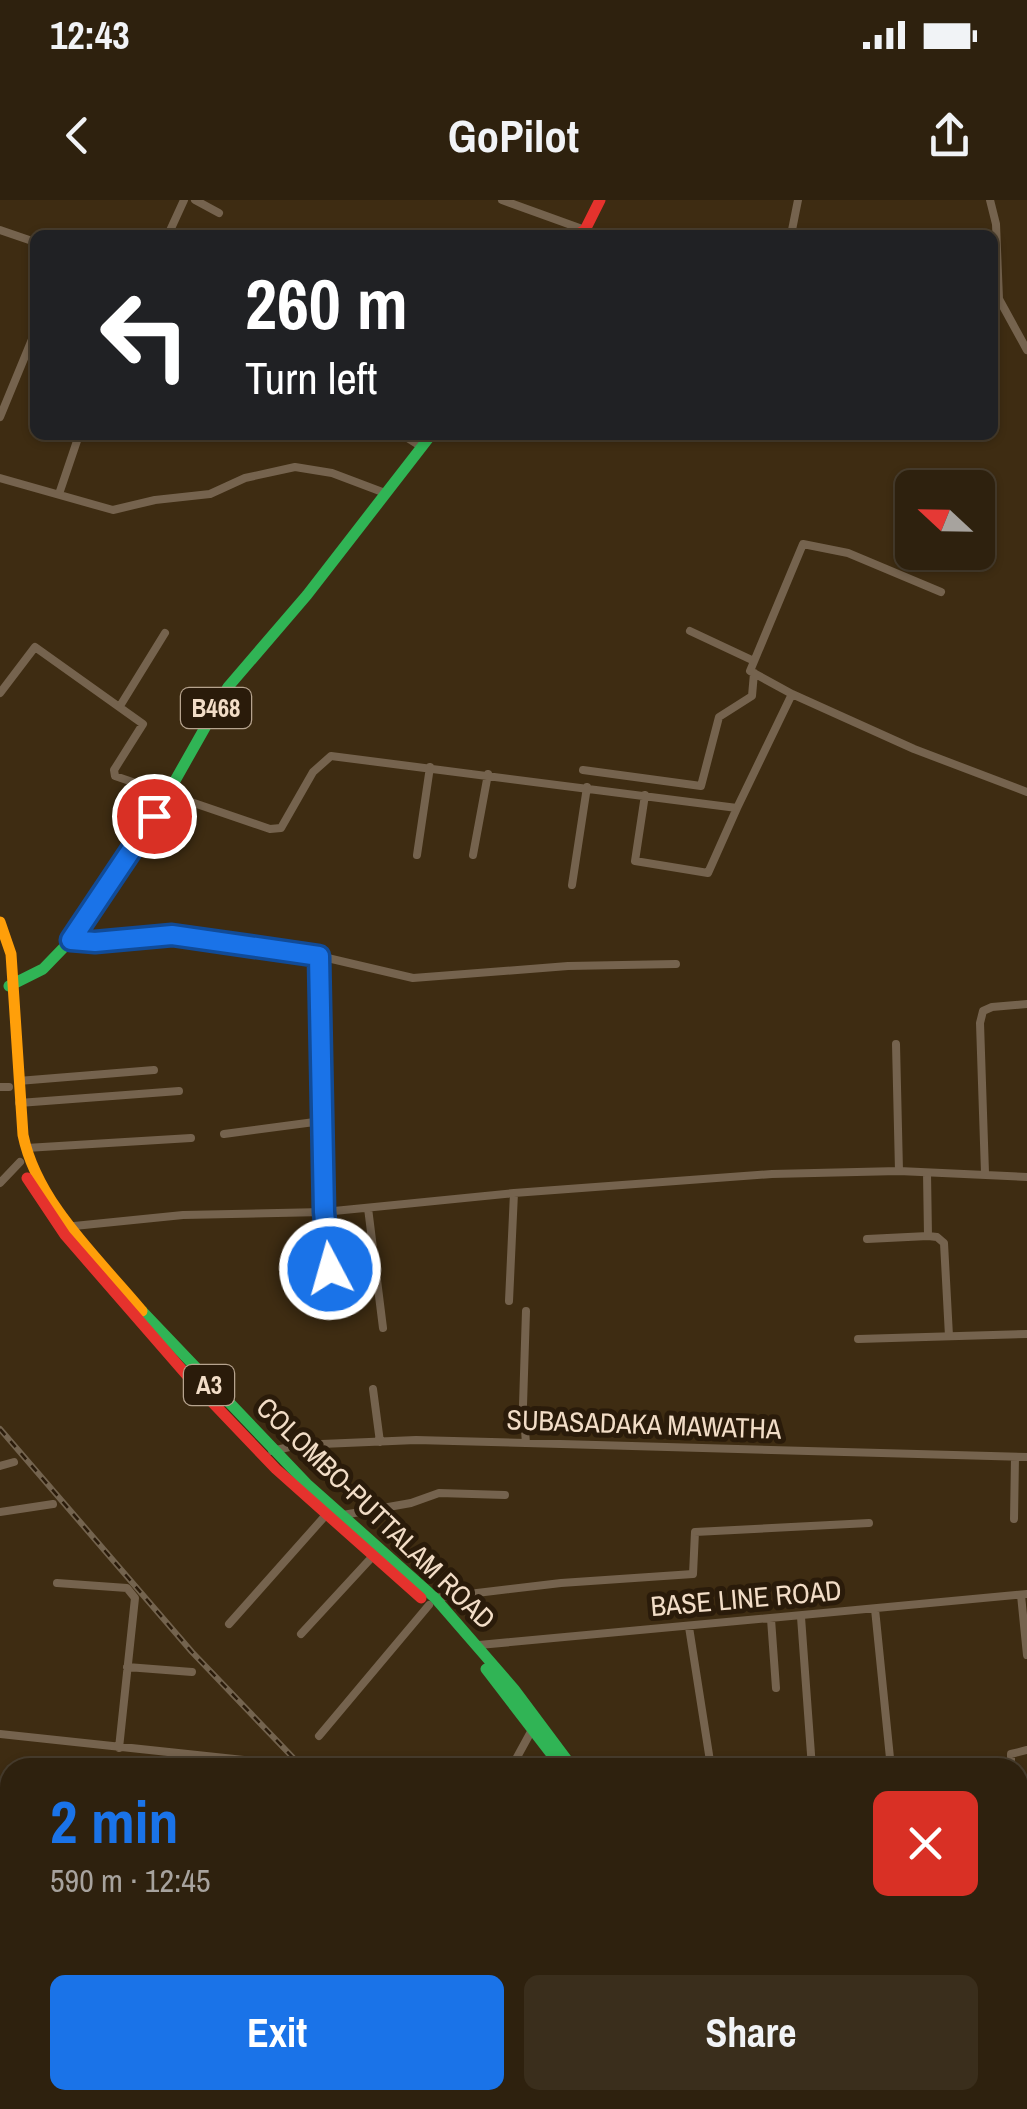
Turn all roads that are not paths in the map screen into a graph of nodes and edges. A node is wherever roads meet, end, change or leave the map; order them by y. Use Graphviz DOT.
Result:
graph roads {
  1 [pos="184,200"];
  2 [pos="195,200"];
  3 [pos="502,200"];
  4 [pos="600,200"];
  5 [pos="798,200"];
  6 [pos="990,200"];
  7 [pos="218,213"];
  8 [pos="0,230"];
  9 [pos="170,230"];
  10 [pos="575,230"];
  11 [pos="581,230"];
  12 [pos="792,230"];
  13 [pos="996,230"];
  14 [pos="30,240"];
  15 [pos="998,262"];
  16 [pos="30,344"];
  17 [pos="1027,350"];
  18 [pos="0,417"];
  19 [pos="77,440"];
  20 [pos="411,440"];
  21 [pos="427,440"];
  22 [pos="422,447"];
  23 [pos="0,478"];
  24 [pos="385,493"];
  25 [pos="59,494"];
  26 [pos="941,592"];
  27 [pos="690,631"];
  28 [pos="165,634"];
  29 [pos="754,661"];
  30 [pos="754,673"];
  31 [pos="0,692"];
  32 [pos="792,694"];
  33 [pos="120,706"];
  34 [pos="430,767"];
  35 [pos="583,770"];
  36 [pos="488,774"];
  37 [pos="587,787"];
  38 [pos="1027,792"];
  39 [pos="168,793"];
  40 [pos="644,795"];
  41 [pos="737,808"];
  42 [pos="417,855"];
  43 [pos="473,855"];
  44 [pos="572,884"];
  45 [pos="0,922"];
  46 [pos="0,936"];
  47 [pos="71,940"];
  48 [pos="319,956"];
  49 [pos="676,964"];
  50 [pos="10,986"];
  51 [pos="1027,1004"];
  52 [pos="896,1044"];
  53 [pos="154,1070"];
  54 [pos="9,1085"];
  55 [pos="179,1092"];
  56 [pos="19,1103"];
  57 [pos="322,1121"];
  58 [pos="224,1134"];
  59 [pos="191,1138"];
  60 [pos="24,1156"];
  61 [pos="899,1170"];
  62 [pos="985,1172"];
  63 [pos="927,1173"];
  64 [pos="1027,1177"];
  65 [pos="0,1183"];
  66 [pos="514,1193"];
  67 [pos="368,1208"];
  68 [pos="324,1212"];
  69 [pos="72,1226"];
  70 [pos="928,1236"];
  71 [pos="868,1239"];
  72 [pos="330,1269"];
  73 [pos="509,1301"];
  74 [pos="526,1311"];
  75 [pos="383,1328"];
  76 [pos="1027,1334"];
  77 [pos="949,1336"];
  78 [pos="858,1339"];
  79 [pos="372,1388"];
  80 [pos="380,1442"];
  81 [pos="526,1444"];
  82 [pos="268,1453"];
  83 [pos="1016,1456"];
  84 [pos="1027,1457"];
  85 [pos="14,1462"];
  86 [pos="0,1466"];
  87 [pos="505,1495"];
  88 [pos="53,1504"];
  89 [pos="0,1512"];
  90 [pos="332,1517"];
  91 [pos="1014,1519"];
  92 [pos="869,1523"];
  93 [pos="372,1556"];
  94 [pos="57,1584"];
  95 [pos="1024,1594"];
  96 [pos="432,1601"];
  97 [pos="874,1609"];
  98 [pos="801,1617"];
  99 [pos="771,1620"];
  100 [pos="229,1624"];
  101 [pos="690,1627"];
  102 [pos="301,1634"];
  103 [pos="474,1646"];
  104 [pos="1027,1655"];
  105 [pos="127,1667"];
  106 [pos="192,1672"];
  107 [pos="776,1688"];
  108 [pos="533,1726"];
  109 [pos="0,1734"];
  110 [pos="319,1736"];
  111 [pos="119,1748"];
  112 [pos="220,1758"];
  113 [pos="516,1758"];
  114 [pos="555,1758"];
  115 [pos="566,1758"];
  116 [pos="710,1758"];
  117 [pos="811,1758"];
  118 [pos="890,1758"];
  1 -- 9 [label="street"];
  2 -- 7 [label="street"];
  3 -- 10 [label="street"];
  4 -- 11 [label="main road"];
  5 -- 12 [label="street"];
  6 -- 13 [label="street"];
  8 -- 14 [label="street"];
  15 -- 17 [label="street"];
  16 -- 18 [label="street"];
  19 -- 25 [label="street"];
  20 -- 22 [label="street"];
  21 -- 22 [label="main road, B468"];
  22 -- 24 [label="main road, B468"];
  23 -- 25 [label="street"];
  24 -- 25 [label="street"];
  24 -- 39 [label="main road, B468"];
  26 -- 29 [label="street"];
  27 -- 29 [label="street"];
  28 -- 33 [label="street"];
  29 -- 30 [label="street"];
  30 -- 32 [label="street"];
  30 -- 35 [label="street"];
  31 -- 33 [label="street"];
  32 -- 38 [label="street"];
  32 -- 41 [label="street"];
  33 -- 39 [label="street"];
  34 -- 36 [label="street"];
  34 -- 39 [label="street"];
  34 -- 42 [label="street"];
  36 -- 37 [label="street"];
  36 -- 43 [label="street"];
  37 -- 40 [label="street"];
  37 -- 44 [label="street"];
  39 -- 47 [label="main road, B468"];
  40 -- 41 [label="street"];
  40 -- 41 [label="street"];
  45 -- 50 [label="main road, COLOMBO-PUTTALAM ROAD / A3"];
  46 -- 50 [label="main road, COLOMBO-PUTTALAM ROAD / A3"];
  47 -- 48 [label="street"];
  47 -- 50 [label="main road, B468"];
  48 -- 49 [label="street"];
  48 -- 57 [label="street"];
  50 -- 54 [label="main road, COLOMBO-PUTTALAM ROAD / A3"];
  51 -- 62 [label="street"];
  52 -- 61 [label="street"];
  53 -- 54 [label="street"];
  54 -- 56 [label="main road, COLOMBO-PUTTALAM ROAD / A3"];
  54 -- 60 [label="main road, COLOMBO-PUTTALAM ROAD / A3"];
  55 -- 56 [label="street"];
  56 -- 60 [label="main road, COLOMBO-PUTTALAM ROAD / A3"];
  57 -- 58 [label="street"];
  57 -- 68 [label="street"];
  59 -- 60 [label="street"];
  60 -- 65 [label="street"];
  60 -- 69 [label="main road, COLOMBO-PUTTALAM ROAD / A3"];
  60 -- 82 [label="main road, COLOMBO-PUTTALAM ROAD / A3"];
  61 -- 63 [label="street"];
  61 -- 66 [label="street"];
  62 -- 63 [label="street"];
  62 -- 64 [label="street"];
  63 -- 70 [label="street"];
  66 -- 67 [label="street"];
  66 -- 73 [label="street"];
  67 -- 68 [label="street"];
  67 -- 75 [label="street"];
  68 -- 69 [label="street"];
  68 -- 72 [label="street"];
  69 -- 82 [label="main road, COLOMBO-PUTTALAM ROAD / A3"];
  70 -- 71 [label="street"];
  70 -- 77 [label="street"];
  74 -- 81 [label="street"];
  76 -- 77 [label="street"];
  77 -- 78 [label="street"];
  79 -- 80 [label="street"];
  80 -- 81 [label="street, SUBASADAKA MAWATHA"];
  80 -- 82 [label="street, SUBASADAKA MAWATHA"];
  81 -- 83 [label="street, SUBASADAKA MAWATHA"];
  82 -- 90 [label="main road, COLOMBO-PUTTALAM ROAD / A3"];
  83 -- 84 [label="street, SUBASADAKA MAWATHA"];
  83 -- 91 [label="street"];
  85 -- 86 [label="street"];
  87 -- 90 [label="street"];
  88 -- 89 [label="street"];
  90 -- 93 [label="main road, COLOMBO-PUTTALAM ROAD / A3"];
  90 -- 96 [label="main road, COLOMBO-PUTTALAM ROAD / A3"];
  90 -- 100 [label="street"];
  92 -- 96 [label="street"];
  93 -- 96 [label="main road, COLOMBO-PUTTALAM ROAD / A3"];
  93 -- 102 [label="street"];
  94 -- 105 [label="street"];
  95 -- 97 [label="street, BASE LINE ROAD"];
  95 -- 104 [label="street"];
  96 -- 103 [label="main road, COLOMBO-PUTTALAM ROAD / A3"];
  96 -- 110 [label="street"];
  97 -- 98 [label="street, BASE LINE ROAD"];
  97 -- 118 [label="street"];
  98 -- 99 [label="street, BASE LINE ROAD"];
  98 -- 117 [label="street"];
  99 -- 101 [label="street, BASE LINE ROAD"];
  99 -- 107 [label="street"];
  101 -- 103 [label="street, BASE LINE ROAD"];
  101 -- 116 [label="street"];
  103 -- 108 [label="main road, COLOMBO-PUTTALAM ROAD / A3"];
  103 -- 115 [label="main road, COLOMBO-PUTTALAM ROAD / A3"];
  105 -- 106 [label="street"];
  105 -- 111 [label="street"];
  108 -- 113 [label="street"];
  108 -- 114 [label="main road, COLOMBO-PUTTALAM ROAD / A3"];
  109 -- 111 [label="street"];
  111 -- 112 [label="street"];
}
